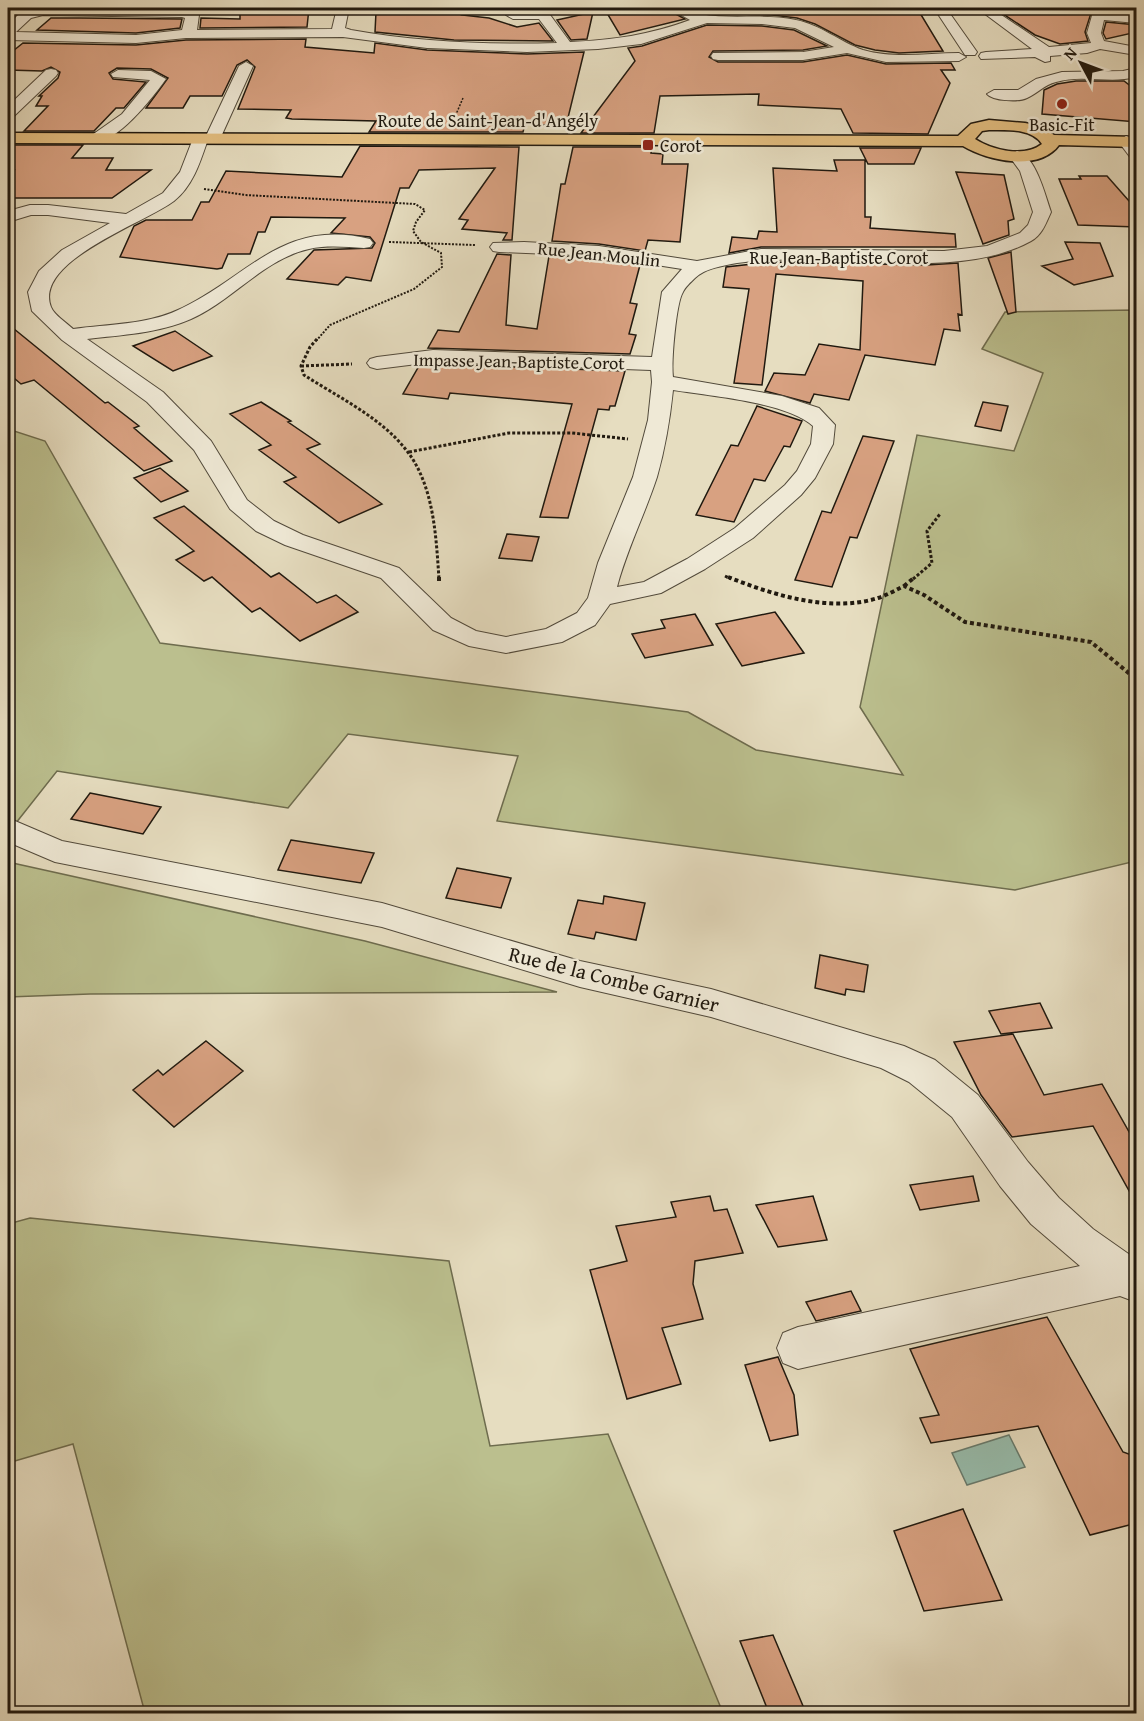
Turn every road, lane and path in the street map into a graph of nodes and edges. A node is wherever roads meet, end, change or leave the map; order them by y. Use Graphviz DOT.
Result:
graph roads {
  1 [pos="343,8"];
  2 [pos="678,8"];
  3 [pos="940,8"];
  4 [pos="983,8"];
  5 [pos="513,15"];
  6 [pos="1137,19"];
  7 [pos="702,20"];
  8 [pos="341,33"];
  9 [pos="8,34"];
  10 [pos="186,34"];
  11 [pos="1100,45"];
  12 [pos="567,46"];
  13 [pos="848,50"];
  14 [pos="1045,51"];
  15 [pos="1137,51"];
  16 [pos="718,56"];
  17 [pos="976,62"];
  18 [pos="246,66"];
  19 [pos="1137,72"];
  20 [pos="51,73"];
  21 [pos="118,74"];
  22 [pos="1068,76"];
  23 [pos="993,94"];
  24 [pos="8,114"];
  25 [pos="1003,125"];
  26 [pos="8,138"];
  27 [pos="98,138"];
  28 [pos="206,139"];
  29 [pos="1051,140"];
  30 [pos="968,141"];
  31 [pos="1133,146"];
  32 [pos="1017,156"];
  33 [pos="179,186"];
  34 [pos="8,217"];
  35 [pos="130,220"];
  36 [pos="421,242"];
  37 [pos="364,243"];
  38 [pos="499,247"];
  39 [pos="698,267"];
  40 [pos="69,336"];
  41 [pos="377,363"];
  42 [pos="302,366"];
  43 [pos="662,373"];
  44 [pos="654,442"];
  45 [pos="409,452"];
  46 [pos="940,513"];
  47 [pos="696,564"];
  48 [pos="904,586"];
  49 [pos="601,598"];
  50 [pos="422,606"];
  51 [pos="1137,679"];
  52 [pos="8,829"];
  53 [pos="1133,1277"];
  54 [pos="798,1348"];
  1 -- 8 [label="street"];
  2 -- 7 [label="street"];
  3 -- 17 [label="street"];
  4 -- 14 [label="street"];
  5 -- 12 [label="street"];
  6 -- 11 [label="street"];
  7 -- 12 [label="street"];
  7 -- 13 [label="street"];
  8 -- 10 [label="street"];
  8 -- 12 [label="street"];
  9 -- 10 [label="street"];
  9 -- 10 [label="street"];
  11 -- 14 [label="street"];
  11 -- 15 [label="street"];
  13 -- 16 [label="street"];
  13 -- 17 [label="street"];
  14 -- 17 [label="street"];
  14 -- 22 [label="street"];
  17 -- 23 [label="street"];
  18 -- 28 [label="street"];
  19 -- 22 [label="street"];
  20 -- 24 [label="street"];
  21 -- 27 [label="street"];
  22 -- 23 [label="street"];
  23 -- 25 [label="street"];
  25 -- 29 [label="main road"];
  25 -- 30 [label="main road"];
  26 -- 27 [label="main road, Route de Saint-Jean-d'Angély"];
  27 -- 28 [label="main road, Route de Saint-Jean-d'Angély"];
  28 -- 30 [label="main road, Route de Saint-Jean-d'Angély"];
  28 -- 33 [label="street"];
  29 -- 31 [label="main road"];
  29 -- 32 [label="main road"];
  30 -- 32 [label="main road"];
  32 -- 39 [label="street, Rue Jean-Baptiste Corot"];
  33 -- 35 [label="street, Rue Jean-Baptiste Corot"];
  33 -- 36 [label="path"];
  34 -- 35 [label="street"];
  35 -- 40 [label="street, Rue Jean-Baptiste Corot"];
  36 -- 37 [label="path"];
  36 -- 38 [label="path"];
  36 -- 42 [label="path"];
  37 -- 40 [label="street"];
  38 -- 39 [label="street, Rue Jean Moulin"];
  39 -- 43 [label="street, Rue Jean-Baptiste Corot"];
  40 -- 50 [label="street, Rue Jean-Baptiste Corot"];
  41 -- 42 [label="path"];
  41 -- 43 [label="street, Impasse Jean-Baptiste Corot"];
  42 -- 45 [label="path"];
  43 -- 44 [label="street, Rue Jean-Baptiste Corot"];
  43 -- 47 [label="street, Impasse Jean-Baptiste Corot"];
  44 -- 45 [label="path"];
  44 -- 49 [label="street, Rue Jean-Baptiste Corot"];
  45 -- 50 [label="path"];
  46 -- 48 [label="path"];
  47 -- 48 [label="path"];
  47 -- 49 [label="street"];
  48 -- 51 [label="path"];
  49 -- 50 [label="street, Rue Jean-Baptiste Corot"];
  52 -- 53 [label="street, Rue de la Combe Garnier"];
  53 -- 54 [label="street"];
}
